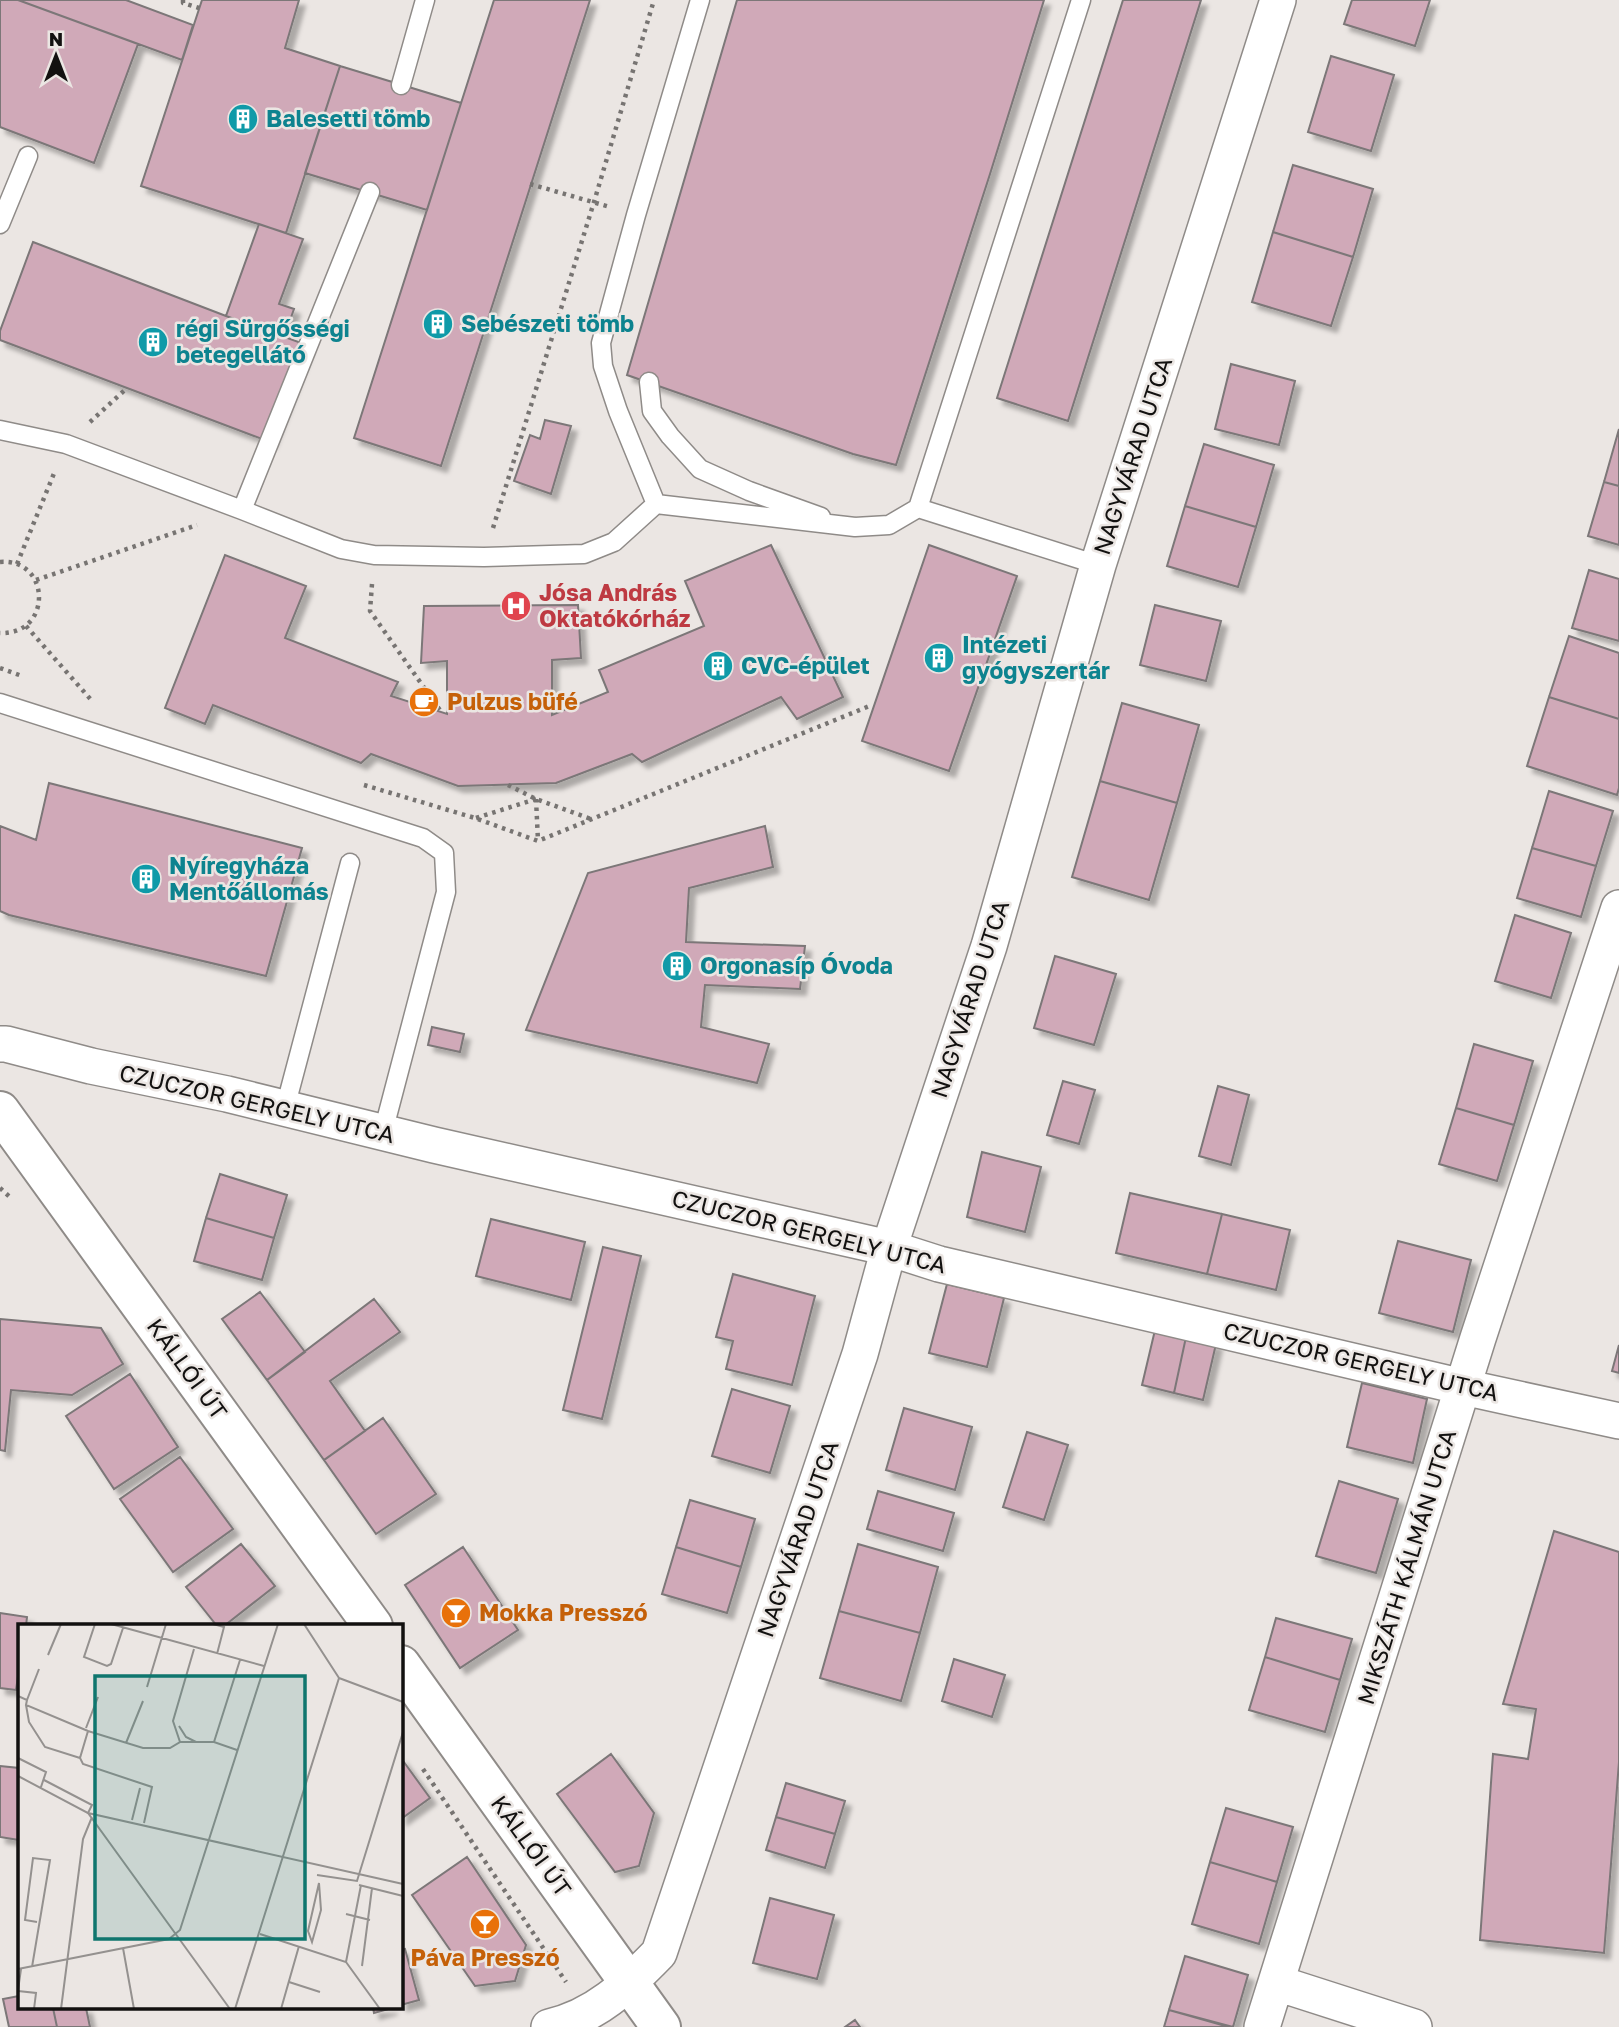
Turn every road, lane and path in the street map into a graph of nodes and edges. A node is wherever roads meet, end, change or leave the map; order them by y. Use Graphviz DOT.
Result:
graph roads {
  1 [pos="183,0"];
  2 [pos="425,0"];
  3 [pos="654,0"];
  4 [pos="700,0"];
  5 [pos="1080,0"];
  6 [pos="1278,0"];
  7 [pos="199,8"];
  8 [pos="401,85"];
  9 [pos="28,156"];
  10 [pos="530,184"];
  11 [pos="370,192"];
  12 [pos="594,202"];
  13 [pos="0,224"];
  14 [pos="649,382"];
  15 [pos="127,388"];
  16 [pos="0,430"];
  17 [pos="66,444"];
  18 [pos="656,504"];
  19 [pos="918,508"];
  20 [pos="242,510"];
  21 [pos="843,526"];
  22 [pos="374,555"];
  23 [pos="484,556"];
  24 [pos="0,562"];
  25 [pos="18,564"];
  26 [pos="1098,565"];
  27 [pos="36,580"];
  28 [pos="26,626"];
  29 [pos="0,633"];
  30 [pos="0,668"];
  31 [pos="24,677"];
  32 [pos="83,700"];
  33 [pos="0,703"];
  34 [pos="872,705"];
  35 [pos="442,713"];
  36 [pos="357,783"];
  37 [pos="508,785"];
  38 [pos="536,799"];
  39 [pos="475,818"];
  40 [pos="592,819"];
  41 [pos="538,841"];
  42 [pos="350,863"];
  43 [pos="1619,908"];
  44 [pos="0,1044"];
  45 [pos="285,1108"];
  46 [pos="0,1111"];
  47 [pos="383,1132"];
  48 [pos="889,1248"];
  49 [pos="1463,1387"];
  50 [pos="1619,1420"];
  51 [pos="372,1624"];
  52 [pos="402,1666"];
  53 [pos="416,1759"];
  54 [pos="630,1983"];
  55 [pos="1277,1983"];
  56 [pos="587,2014"];
  57 [pos="549,2027"];
  58 [pos="661,2027"];
  59 [pos="1262,2027"];
  60 [pos="1414,2027"];
  1 -- 7 [label="path"];
  2 -- 8 [label="lane"];
  3 -- 12 [label="path"];
  4 -- 18 [label="lane"];
  5 -- 19 [label="lane"];
  6 -- 26 [label="street, NAGYVÁRAD UTCA"];
  9 -- 13 [label="lane"];
  10 -- 12 [label="path"];
  11 -- 20 [label="lane"];
  12 -- 23 [label="path"];
  14 -- 21 [label="lane"];
  15 -- 17 [label="path"];
  16 -- 17 [label="lane"];
  17 -- 20 [label="lane"];
  17 -- 25 [label="path"];
  18 -- 21 [label="lane"];
  18 -- 23 [label="lane"];
  19 -- 21 [label="lane"];
  19 -- 26 [label="lane"];
  20 -- 22 [label="lane"];
  20 -- 27 [label="path"];
  22 -- 23 [label="lane"];
  22 -- 35 [label="path"];
  24 -- 25 [label="path"];
  25 -- 27 [label="path"];
  26 -- 48 [label="street, NAGYVÁRAD UTCA"];
  27 -- 28 [label="path"];
  28 -- 29 [label="path"];
  28 -- 32 [label="path"];
  30 -- 31 [label="path"];
  33 -- 47 [label="lane"];
  34 -- 40 [label="path"];
  36 -- 39 [label="path"];
  37 -- 38 [label="path"];
  38 -- 39 [label="path"];
  38 -- 40 [label="path"];
  38 -- 41 [label="path"];
  39 -- 41 [label="path"];
  40 -- 41 [label="path"];
  42 -- 45 [label="lane"];
  43 -- 49 [label="street, MIKSZÁTH KÁLMÁN UTCA"];
  44 -- 45 [label="street, CZUCZOR GERGELY UTCA"];
  45 -- 47 [label="street, CZUCZOR GERGELY UTCA"];
  46 -- 51 [label="main road, KÁLLÓI ÚT"];
  47 -- 48 [label="street, CZUCZOR GERGELY UTCA"];
  48 -- 49 [label="street, CZUCZOR GERGELY UTCA"];
  48 -- 54 [label="street, NAGYVÁRAD UTCA"];
  49 -- 50 [label="street, CZUCZOR GERGELY UTCA"];
  49 -- 55 [label="street, MIKSZÁTH KÁLMÁN UTCA"];
  52 -- 54 [label="main road, KÁLLÓI ÚT"];
  53 -- 56 [label="path"];
  54 -- 56 [label="street, NAGYVÁRAD UTCA"];
  54 -- 58 [label="main road, KÁLLÓI ÚT"];
  55 -- 59 [label="street, MIKSZÁTH KÁLMÁN UTCA"];
  55 -- 60 [label="street"];
  56 -- 57 [label="street, NAGYVÁRAD UTCA"];
}
